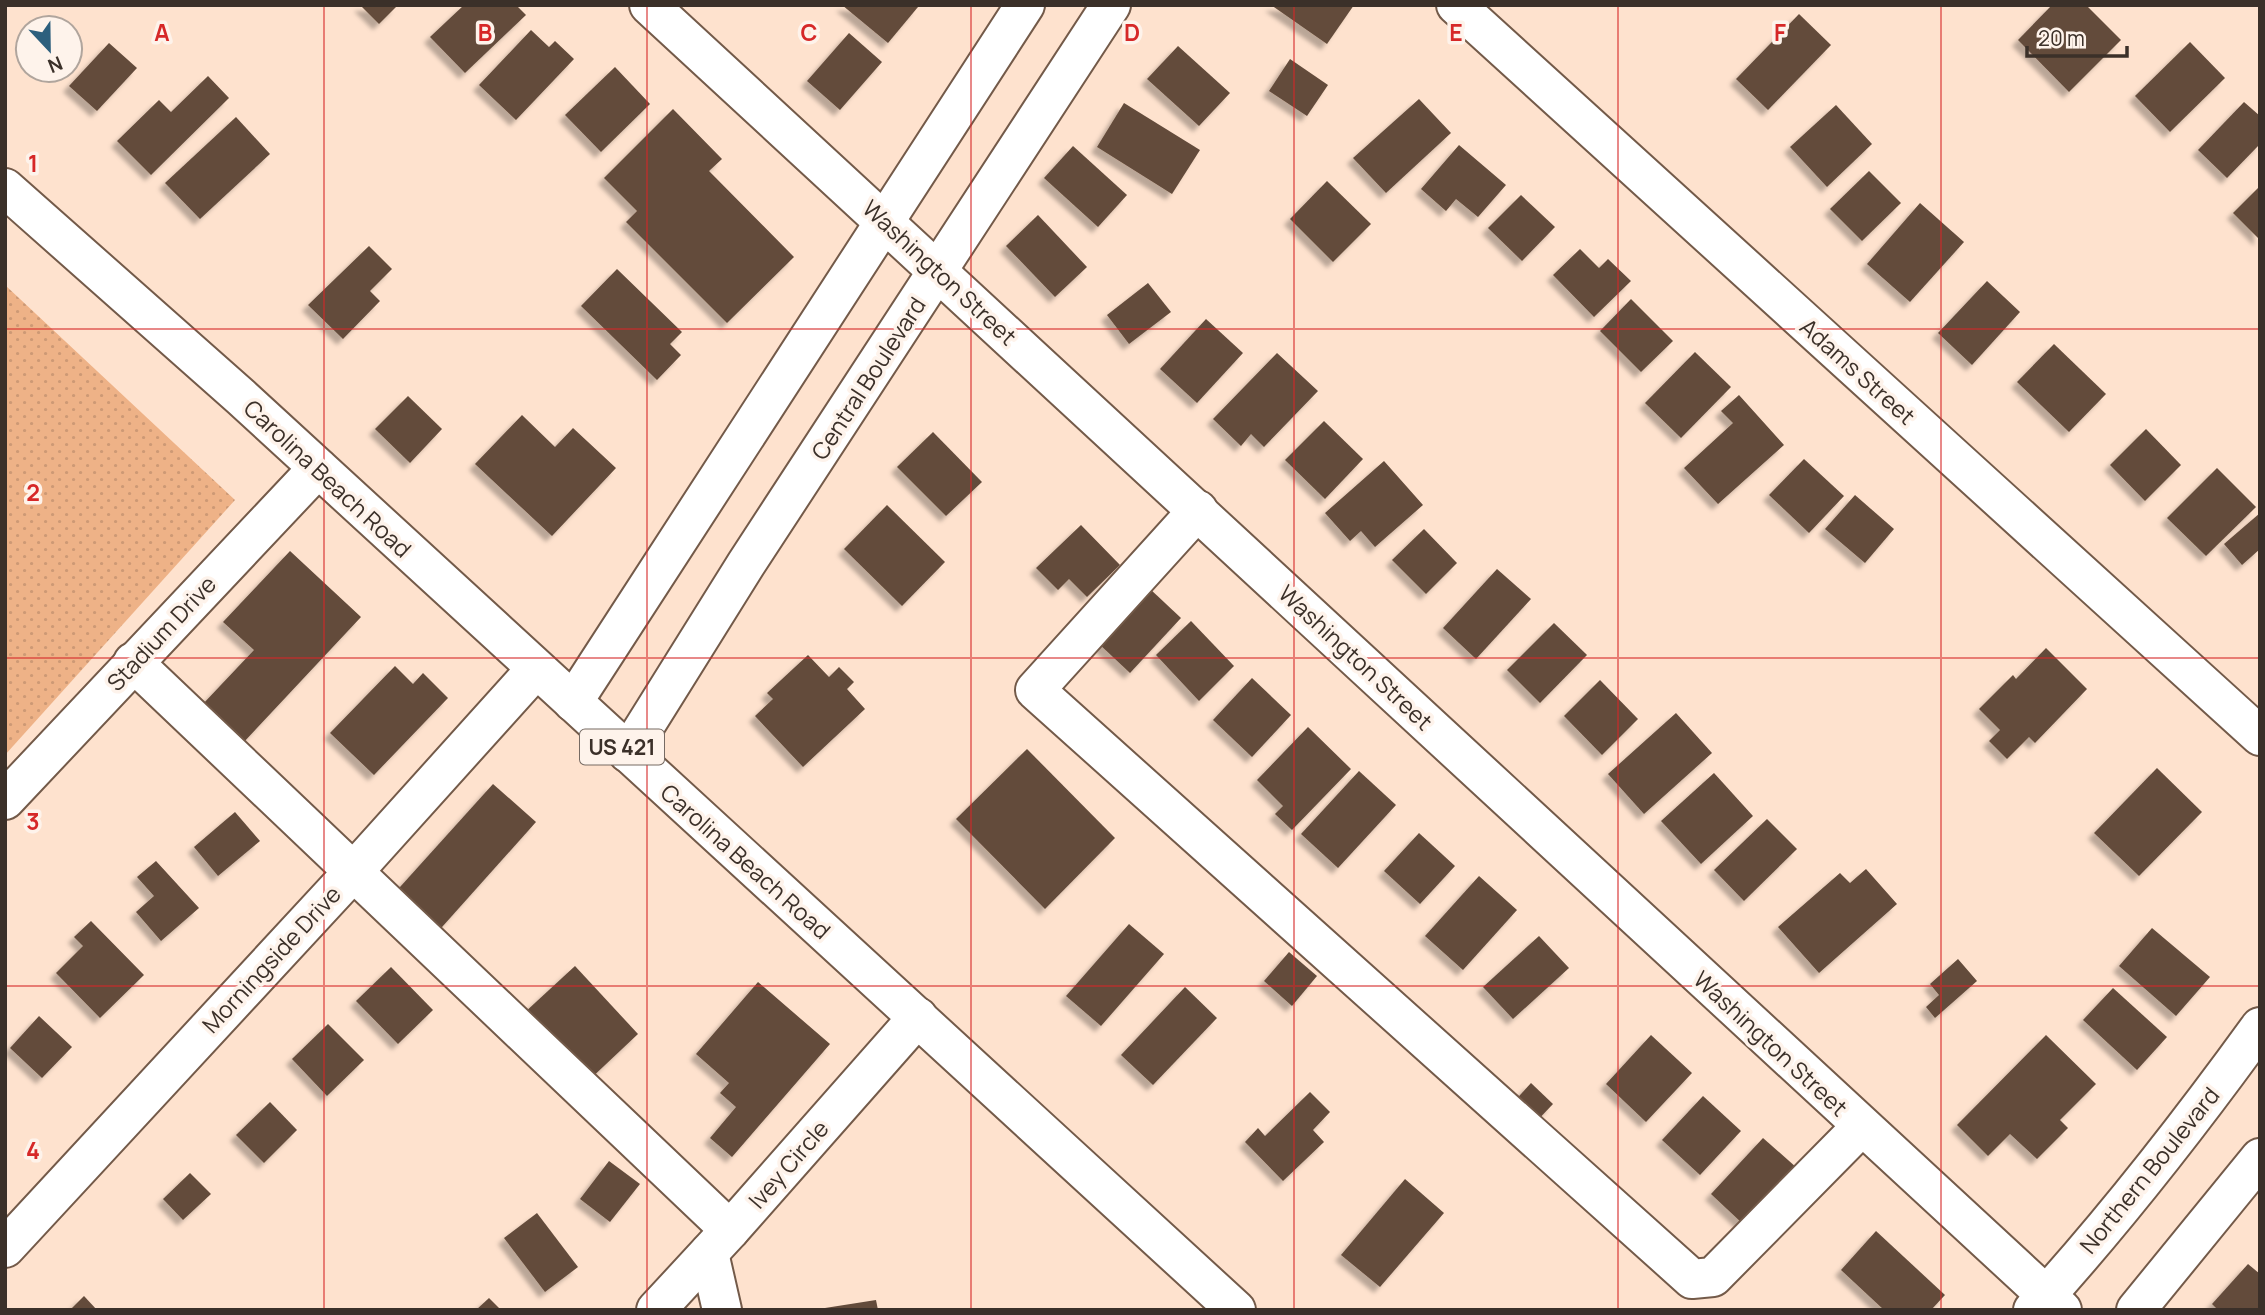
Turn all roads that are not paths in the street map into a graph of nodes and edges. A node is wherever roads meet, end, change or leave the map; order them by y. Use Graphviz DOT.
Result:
graph roads {
  1 [pos="649,5"];
  2 [pos="1025,5"];
  3 [pos="1111,5"];
  4 [pos="1456,5"];
  5 [pos="5,188"];
  6 [pos="885,221"];
  7 [pos="938,270"];
  8 [pos="318,468"];
  9 [pos="1198,510"];
  10 [pos="133,662"];
  11 [pos="536,669"];
  12 [pos="573,702"];
  13 [pos="2260,736"];
  14 [pos="628,753"];
  15 [pos="5,800"];
  16 [pos="354,871"];
  17 [pos="918,1017"];
  18 [pos="2260,1027"];
  19 [pos="1861,1126"];
  20 [pos="2260,1158"];
  21 [pos="719,1241"];
  22 [pos="5,1248"];
  23 [pos="2047,1305"];
  24 [pos="656,1310"];
  25 [pos="722,1310"];
  26 [pos="1236,1310"];
  27 [pos="2136,1310"];
  1 -- 6 [label="main road, Washington Street"];
  2 -- 6 [label="main road"];
  3 -- 7 [label="main road, Central Boulevard"];
  4 -- 13 [label="main road, Adams Street"];
  5 -- 8 [label="main road, Carolina Beach Road / US 421"];
  6 -- 7 [label="main road, Washington Street"];
  6 -- 12 [label="main road"];
  7 -- 9 [label="main road, Washington Street"];
  7 -- 14 [label="main road, Central Boulevard"];
  8 -- 10 [label="main road, Stadium Drive"];
  8 -- 11 [label="main road, Carolina Beach Road / US 421"];
  9 -- 19 [label="main road, Washington Street"];
  9 -- 19 [label="main road"];
  10 -- 15 [label="main road, Stadium Drive"];
  10 -- 16 [label="main road"];
  11 -- 12 [label="main road, Carolina Beach Road / US 421"];
  11 -- 16 [label="main road, Morningside Drive"];
  12 -- 14 [label="main road, Carolina Beach Road / US 421"];
  14 -- 17 [label="main road, Carolina Beach Road / US 421"];
  16 -- 21 [label="main road"];
  16 -- 22 [label="main road, Morningside Drive"];
  17 -- 21 [label="main road, Ivey Circle"];
  17 -- 26 [label="main road, Carolina Beach Road / US 421"];
  18 -- 23 [label="main road, Northern Boulevard"];
  19 -- 23 [label="main road, Washington Street"];
  20 -- 27 [label="main road"];
  21 -- 24 [label="main road, Ivey Circle"];
  21 -- 25 [label="main road"];
}
